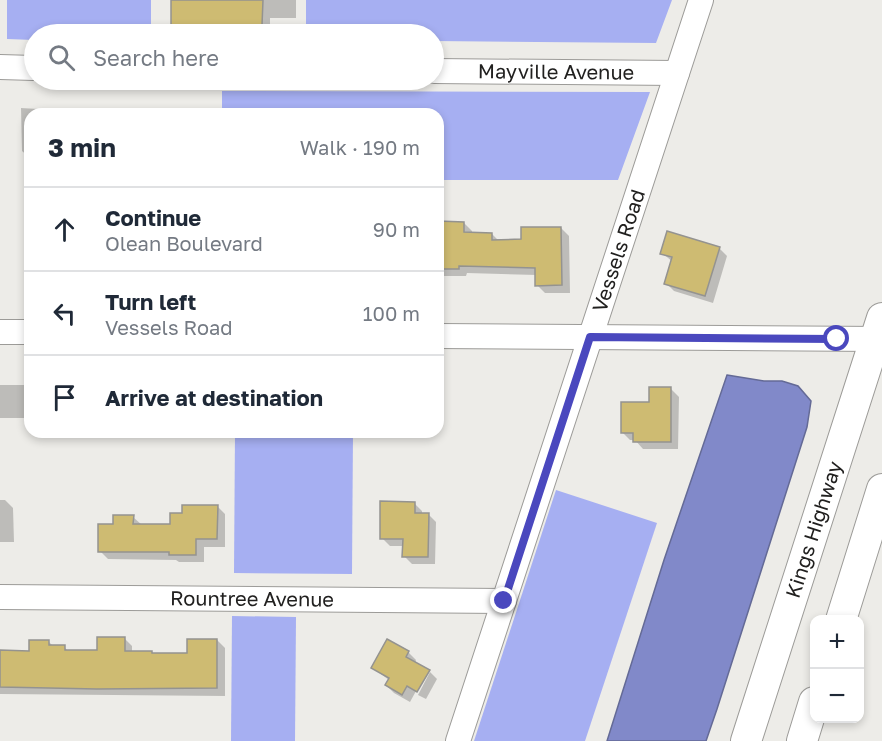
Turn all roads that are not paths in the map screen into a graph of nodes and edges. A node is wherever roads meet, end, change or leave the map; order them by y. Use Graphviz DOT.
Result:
graph roads {
  1 [pos="702,0"];
  2 [pos="0,67"];
  3 [pos="24,68"];
  4 [pos="444,71"];
  5 [pos="677,73"];
  6 [pos="0,332"];
  7 [pos="880,332"];
  8 [pos="24,333"];
  9 [pos="444,336"];
  10 [pos="590,337"];
  11 [pos="882,489"];
  12 [pos="0,597"];
  13 [pos="504,601"];
  14 [pos="843,615"];
  15 [pos="810,715"];
  16 [pos="458,741"];
  17 [pos="746,741"];
  18 [pos="802,741"];
  1 -- 5 [label="street, Vessels Road"];
  2 -- 3 [label="street"];
  4 -- 5 [label="street, Mayville Avenue"];
  5 -- 10 [label="street, Vessels Road"];
  6 -- 8 [label="street"];
  7 -- 10 [label="street"];
  7 -- 17 [label="main road, Kings Highway"];
  9 -- 10 [label="street"];
  10 -- 13 [label="street, Vessels Road"];
  11 -- 14 [label="main road"];
  12 -- 13 [label="street, Rountree Avenue"];
  13 -- 16 [label="street, Vessels Road"];
  15 -- 18 [label="main road"];
}
